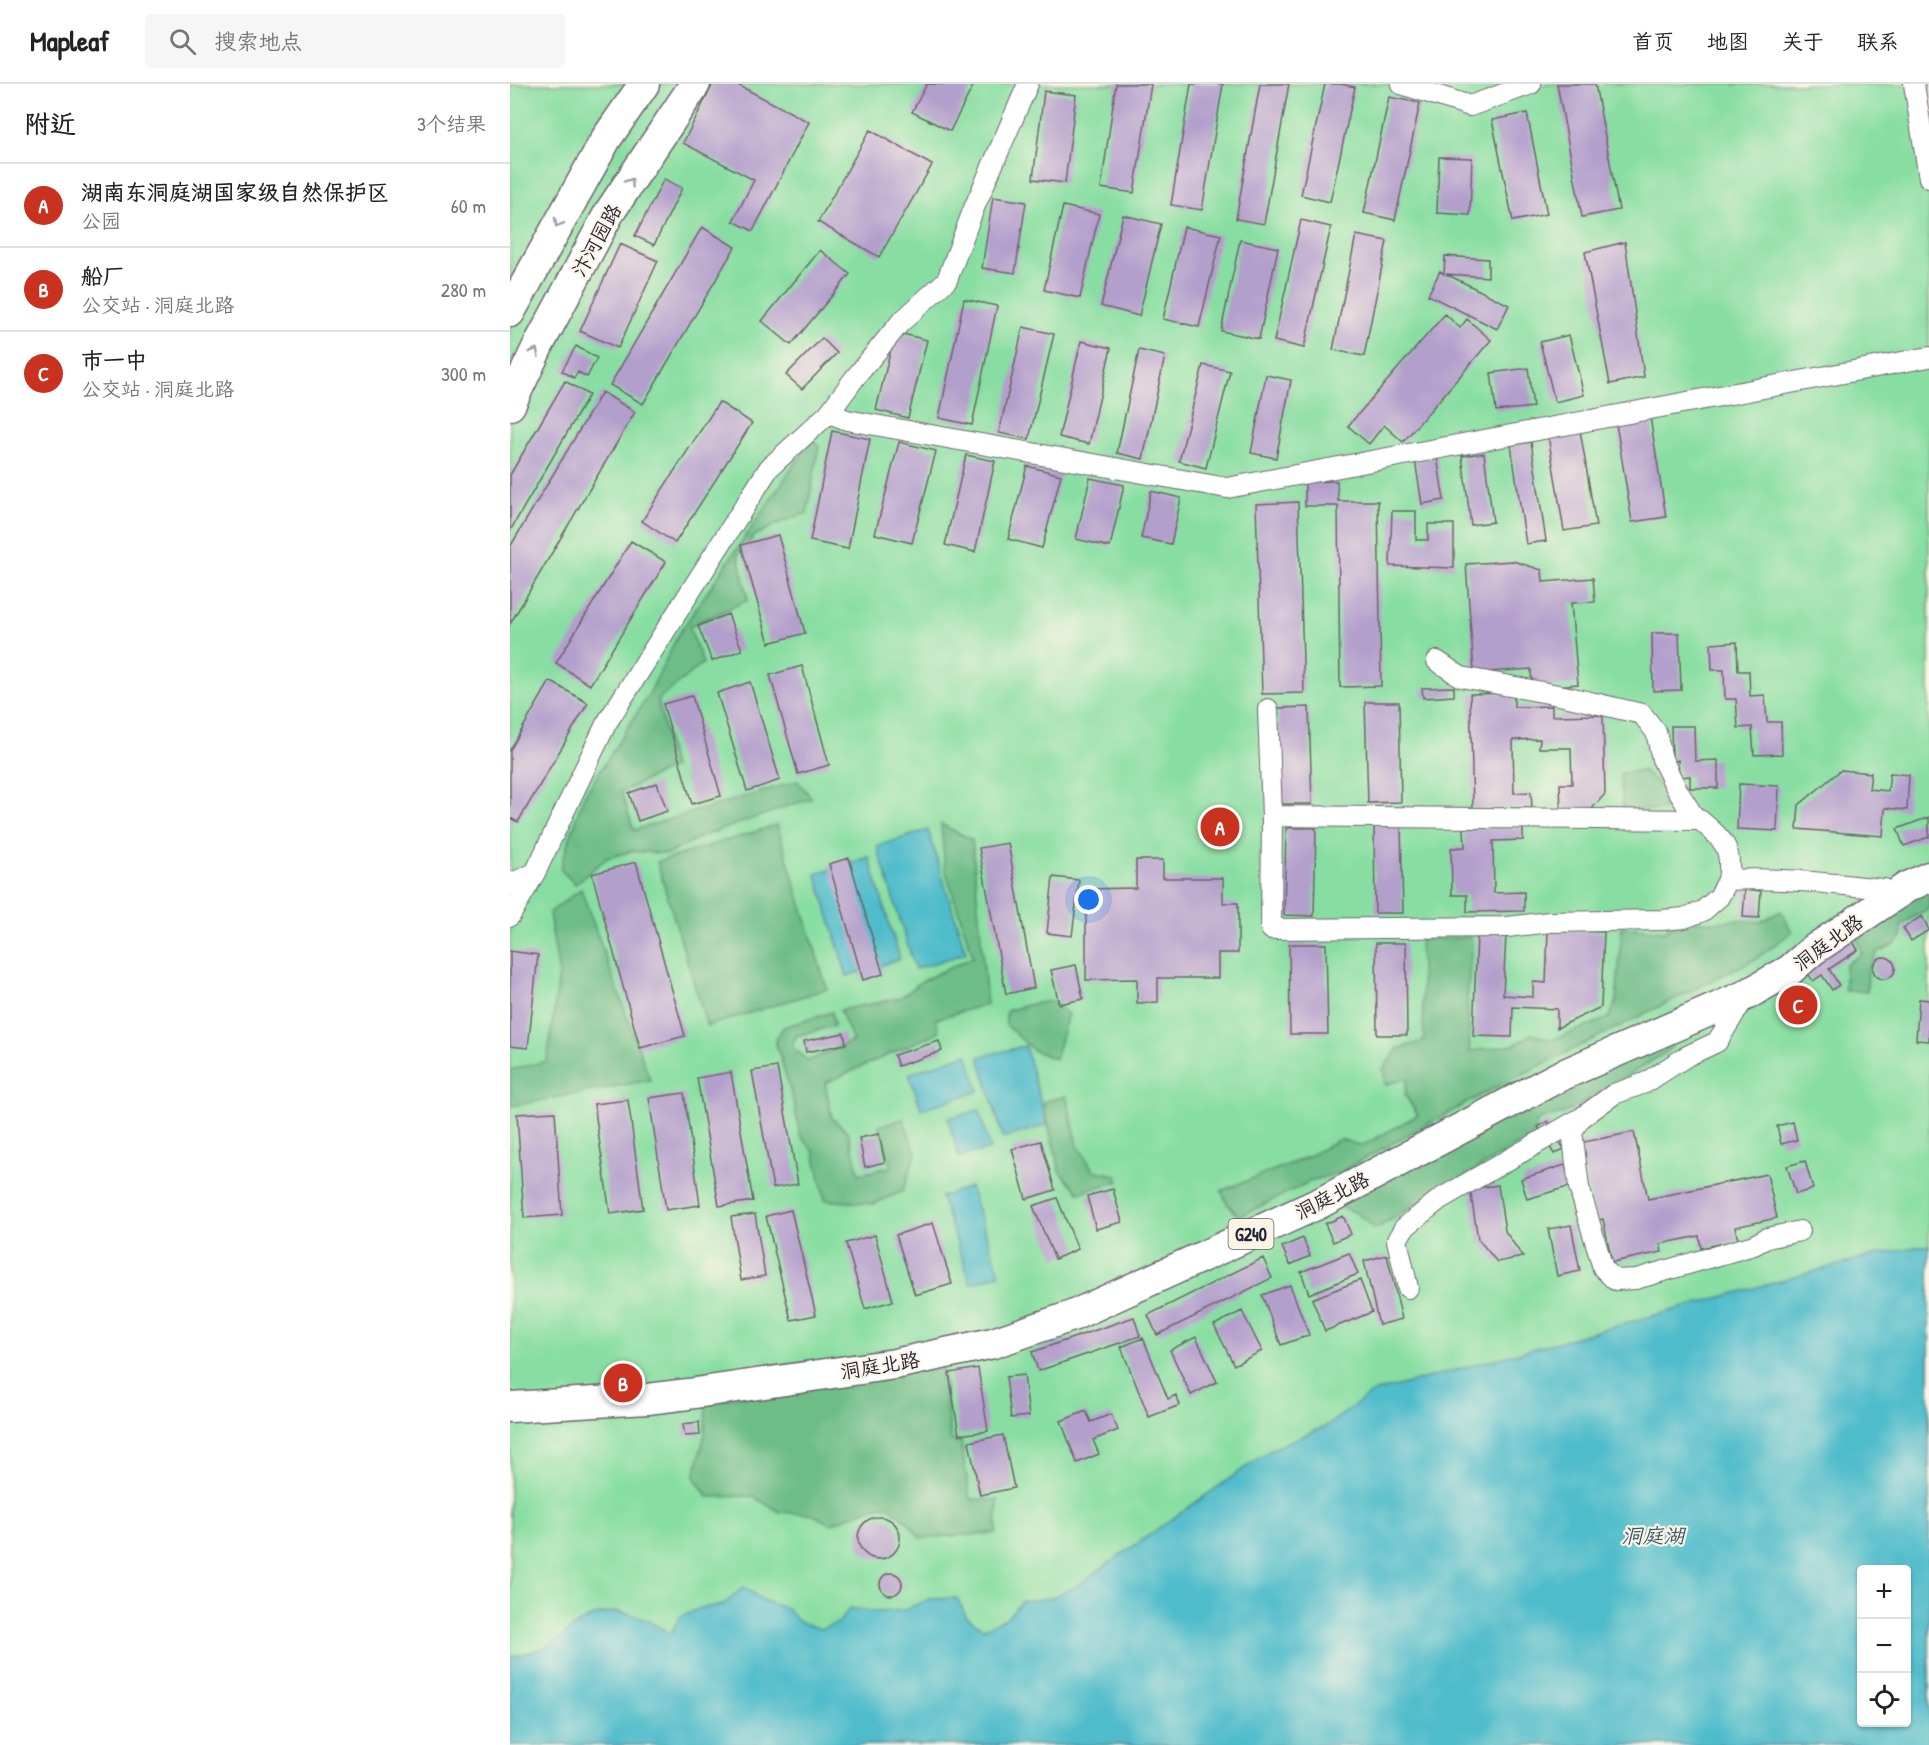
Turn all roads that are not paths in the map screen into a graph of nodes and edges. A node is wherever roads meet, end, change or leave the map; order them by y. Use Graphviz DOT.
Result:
graph roads {
  1 [pos="644,84"];
  2 [pos="695,84"];
  3 [pos="1028,84"];
  4 [pos="1401,84"];
  5 [pos="1531,84"];
  6 [pos="1914,84"];
  7 [pos="1929,177"];
  8 [pos="510,312"];
  9 [pos="1929,357"];
  10 [pos="510,405"];
  11 [pos="829,413"];
  12 [pos="1437,661"];
  13 [pos="1268,710"];
  14 [pos="1272,816"];
  15 [pos="1696,820"];
  16 [pos="1929,868"];
  17 [pos="535,873"];
  18 [pos="1929,877"];
  19 [pos="1728,880"];
  20 [pos="510,884"];
  21 [pos="1884,889"];
  22 [pos="510,916"];
  23 [pos="1746,995"];
  24 [pos="1581,1118"];
  25 [pos="1800,1231"];
  26 [pos="1408,1288"];
  27 [pos="510,1398"];
  28 [pos="510,1407"];
  1 -- 8 [label="main road, 汴河园路, one-way"];
  10 -- 2 [label="main road, 汴河园路, one-way"];
  3 -- 11 [label="street"];
  4 -- 5 [label="street"];
  6 -- 7 [label="street"];
  9 -- 11 [label="street"];
  11 -- 17 [label="street"];
  12 -- 15 [label="street"];
  13 -- 14 [label="street"];
  14 -- 15 [label="street"];
  14 -- 19 [label="street"];
  15 -- 19 [label="street"];
  16 -- 21 [label="main road, 洞庭北路 / G240"];
  17 -- 20 [label="street"];
  17 -- 22 [label="street"];
  18 -- 23 [label="main road, 洞庭北路 / G240"];
  19 -- 21 [label="street"];
  21 -- 27 [label="main road, 洞庭北路 / G240"];
  23 -- 24 [label="street"];
  23 -- 28 [label="main road, 洞庭北路 / G240"];
  24 -- 25 [label="street"];
  24 -- 26 [label="street"];
}
